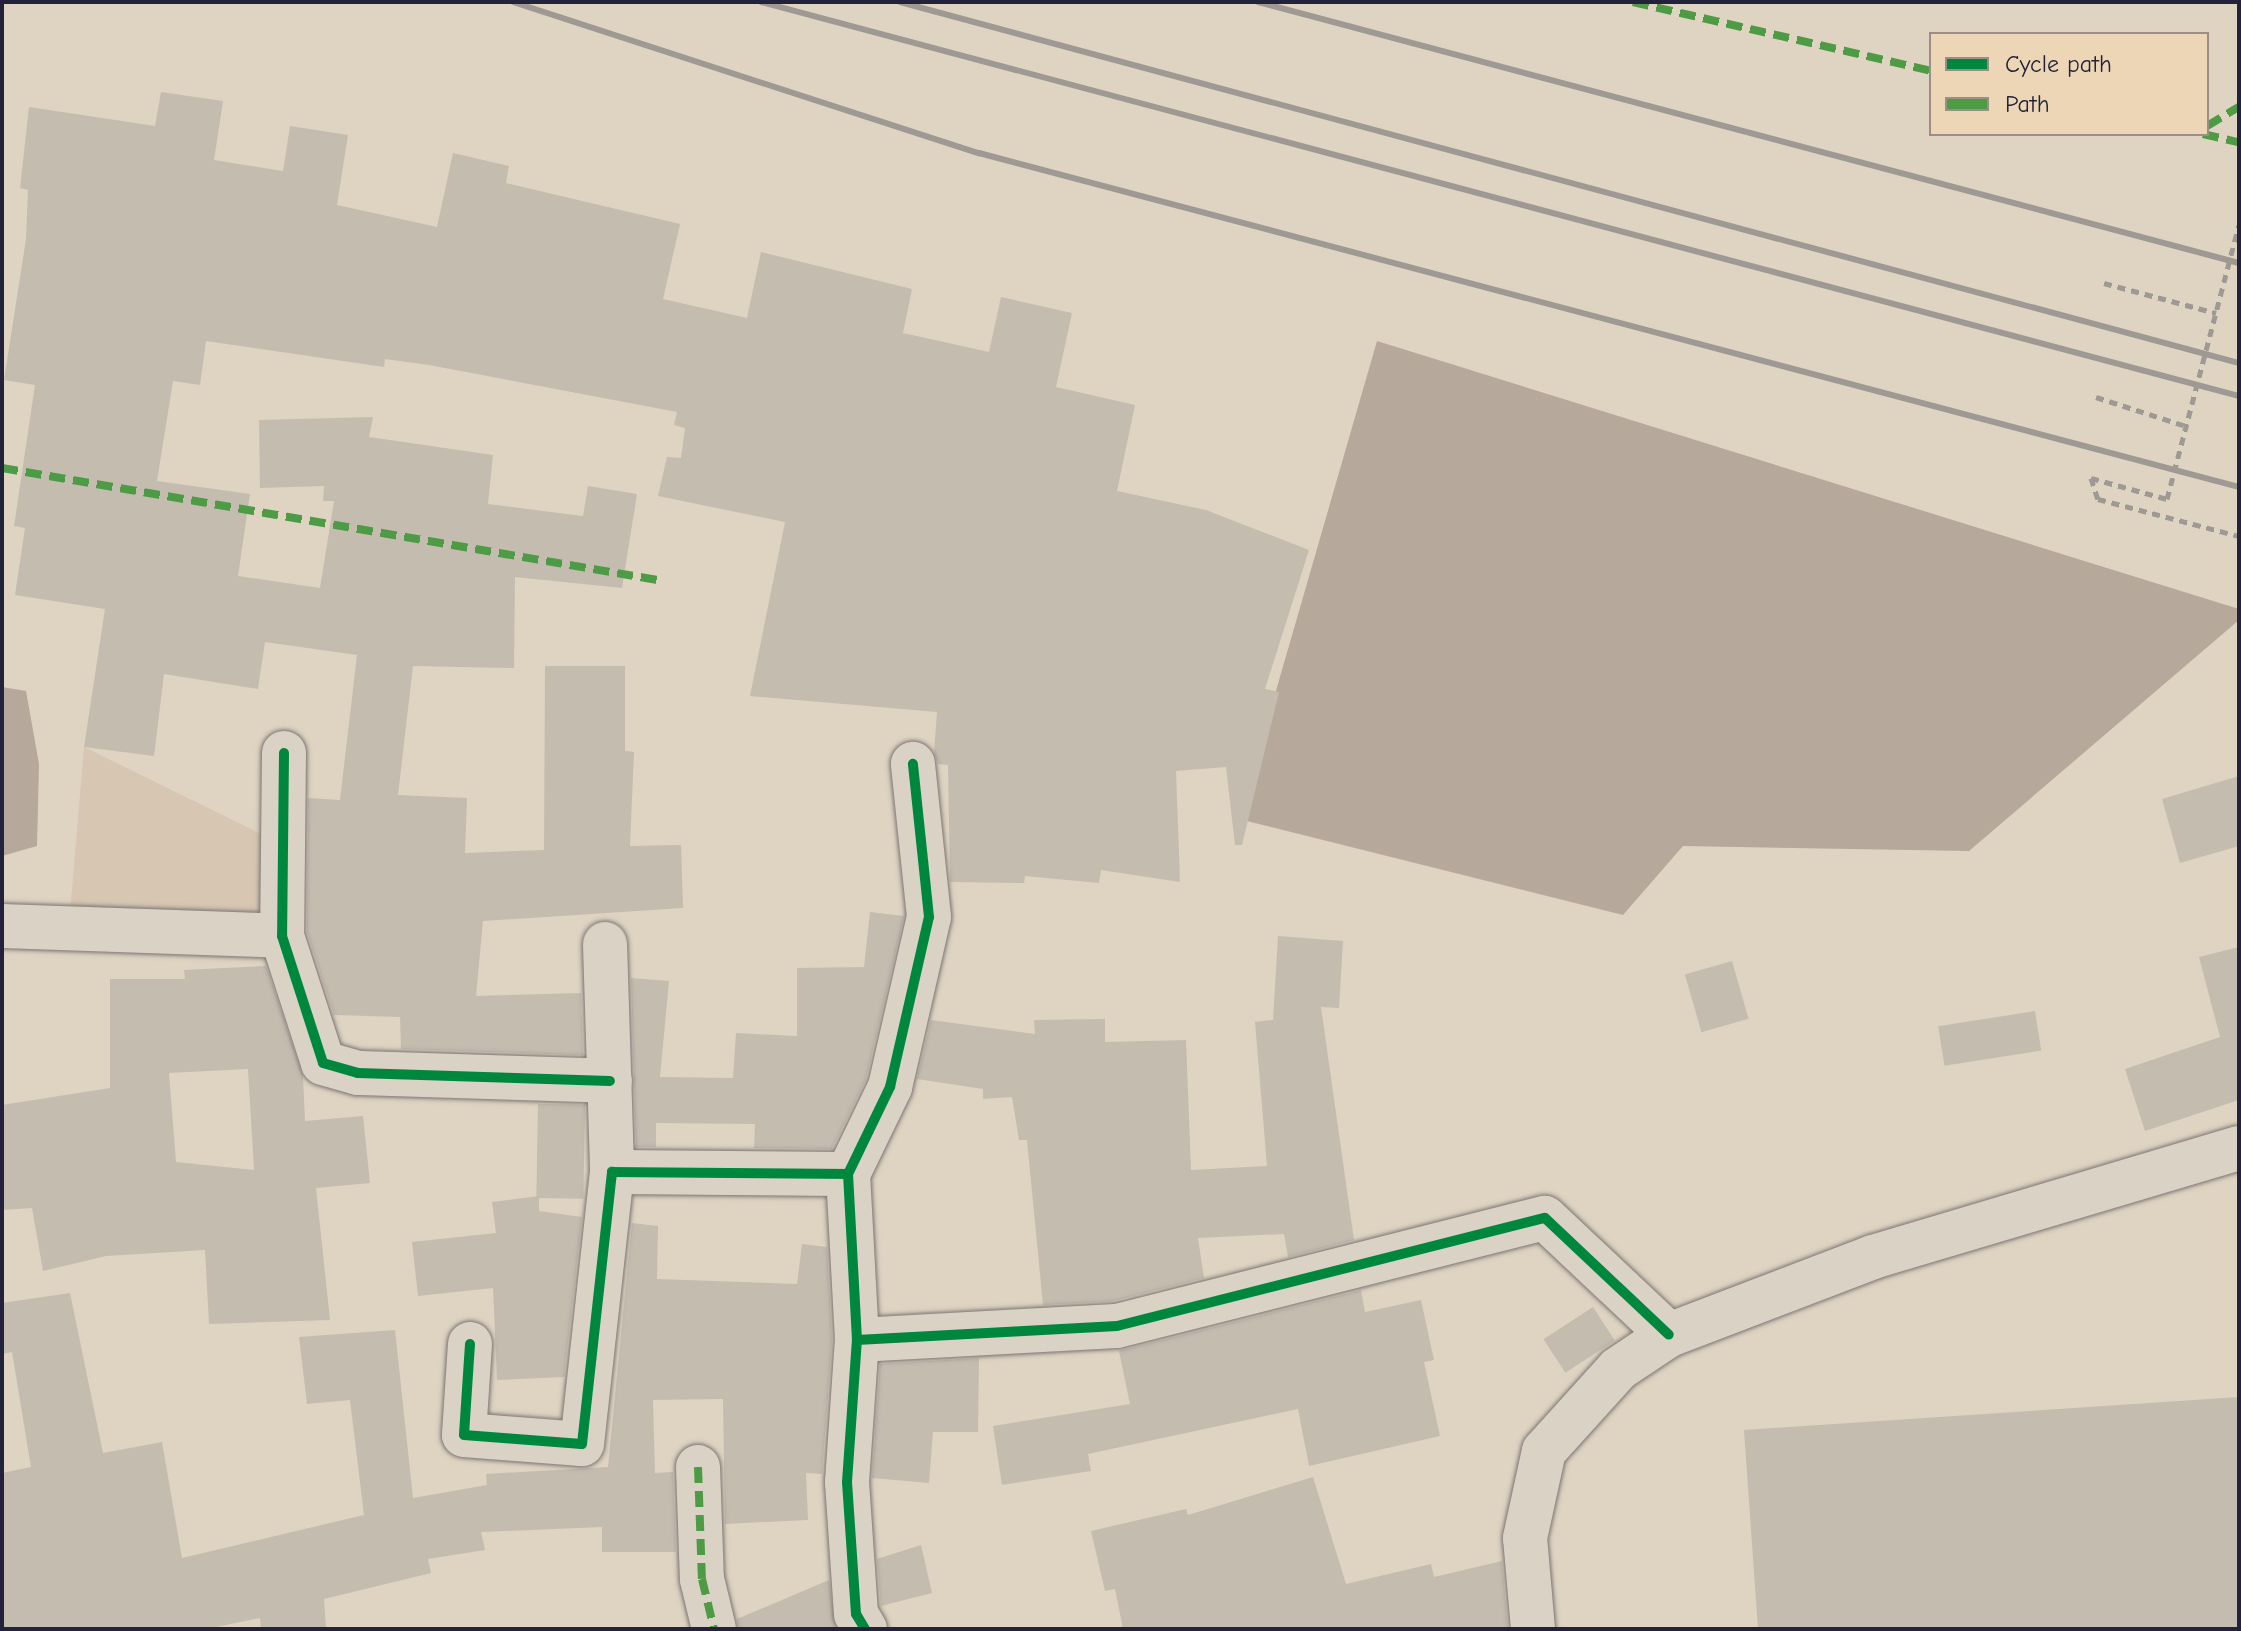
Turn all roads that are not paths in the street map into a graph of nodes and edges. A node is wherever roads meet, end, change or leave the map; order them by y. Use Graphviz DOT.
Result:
graph roads {
  1 [pos="284,753"];
  2 [pos="913,764"];
  3 [pos="2,926"];
  4 [pos="282,936"];
  5 [pos="605,944"];
  6 [pos="610,1081"];
  7 [pos="2239,1148"];
  8 [pos="612,1172"];
  9 [pos="848,1174"];
  10 [pos="1669,1335"];
  11 [pos="857,1340"];
  12 [pos="470,1344"];
  13 [pos="698,1467"];
  14 [pos="714,1629"];
  15 [pos="865,1629"];
  16 [pos="1533,1629"];
  1 -- 4 [label="street"];
  2 -- 9 [label="street"];
  3 -- 4 [label="street"];
  4 -- 6 [label="street"];
  5 -- 6 [label="street"];
  6 -- 8 [label="street"];
  7 -- 10 [label="street"];
  8 -- 9 [label="street"];
  8 -- 12 [label="street"];
  9 -- 11 [label="street"];
  10 -- 11 [label="street"];
  10 -- 16 [label="street"];
  11 -- 15 [label="street"];
  13 -- 14 [label="street"];
}
